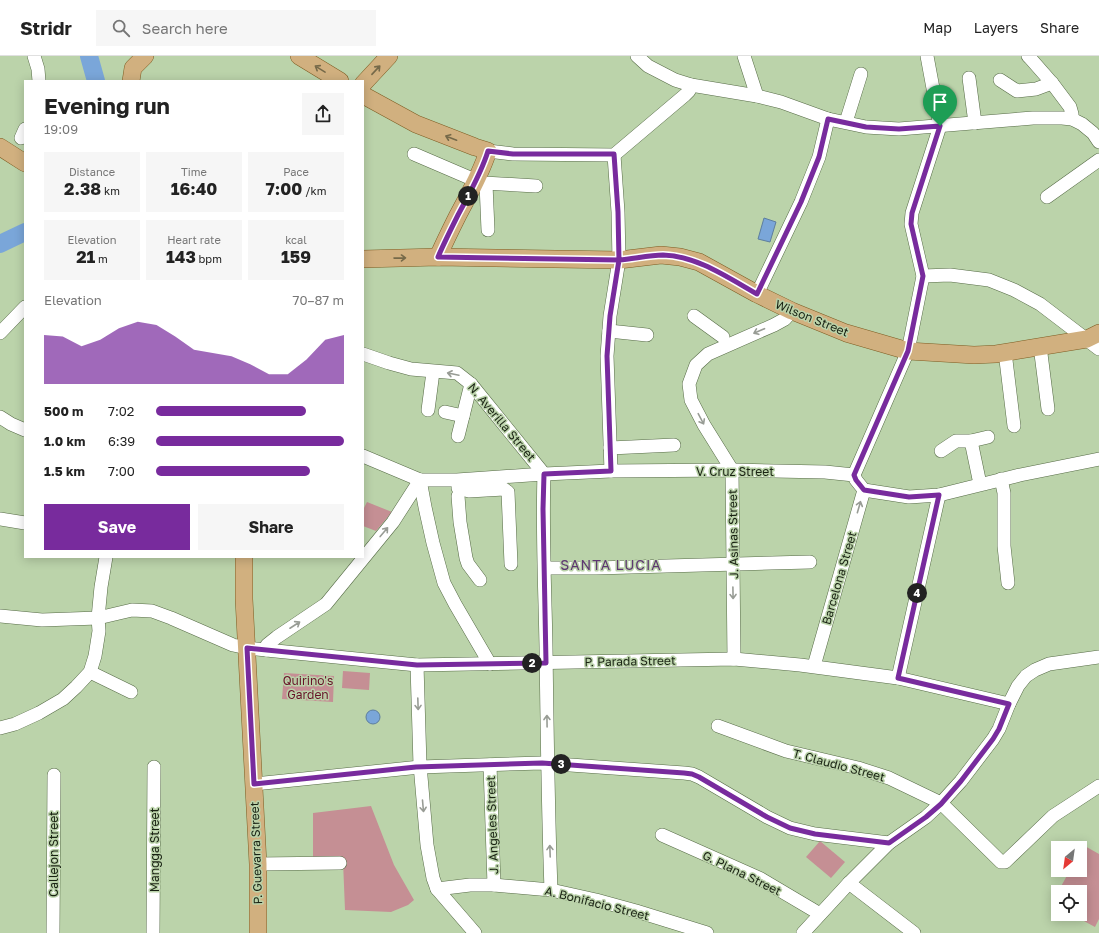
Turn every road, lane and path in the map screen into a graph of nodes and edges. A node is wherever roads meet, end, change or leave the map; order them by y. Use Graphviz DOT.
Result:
graph roads {
  1 [pos="34,56"];
  2 [pos="299,56"];
  3 [pos="389,56"];
  4 [pos="638,56"];
  5 [pos="744,56"];
  6 [pos="927,56"];
  7 [pos="1028,56"];
  8 [pos="861,74"];
  9 [pos="969,78"];
  10 [pos="39,80"];
  11 [pos="338,80"];
  12 [pos="1000,80"];
  13 [pos="364,83"];
  14 [pos="1052,83"];
  15 [pos="691,85"];
  16 [pos="364,95"];
  17 [pos="757,96"];
  18 [pos="828,119"];
  19 [pos="1072,119"];
  20 [pos="846,122"];
  21 [pos="974,123"];
  22 [pos="940,126"];
  23 [pos="1099,142"];
  24 [pos="0,147"];
  25 [pos="488,151"];
  26 [pos="414,154"];
  27 [pos="614,154"];
  28 [pos="1099,160"];
  29 [pos="24,162"];
  30 [pos="481,182"];
  31 [pos="536,186"];
  32 [pos="1048,197"];
  33 [pos="488,230"];
  34 [pos="438,257"];
  35 [pos="364,259"];
  36 [pos="619,260"];
  37 [pos="923,276"];
  38 [pos="757,294"];
  39 [pos="24,308"];
  40 [pos="792,311"];
  41 [pos="694,316"];
  42 [pos="609,331"];
  43 [pos="0,333"];
  44 [pos="647,334"];
  45 [pos="723,337"];
  46 [pos="1095,340"];
  47 [pos="1040,346"];
  48 [pos="908,351"];
  49 [pos="1005,352"];
  50 [pos="364,354"];
  51 [pos="433,372"];
  52 [pos="471,384"];
  53 [pos="1048,409"];
  54 [pos="428,410"];
  55 [pos="445,412"];
  56 [pos="463,416"];
  57 [pos="0,418"];
  58 [pos="1014,426"];
  59 [pos="24,430"];
  60 [pos="458,436"];
  61 [pos="988,437"];
  62 [pos="971,441"];
  63 [pos="674,445"];
  64 [pos="610,448"];
  65 [pos="941,451"];
  66 [pos="364,456"];
  67 [pos="1099,460"];
  68 [pos="732,470"];
  69 [pos="611,471"];
  70 [pos="544,474"];
  71 [pos="854,475"];
  72 [pos="420,480"];
  73 [pos="1000,480"];
  74 [pos="980,484"];
  75 [pos="864,490"];
  76 [pos="939,495"];
  77 [pos="0,519"];
  78 [pos="24,523"];
  79 [pos="364,557"];
  80 [pos="106,558"];
  81 [pos="244,558"];
  82 [pos="364,558"];
  83 [pos="810,562"];
  84 [pos="510,564"];
  85 [pos="733,565"];
  86 [pos="545,568"];
  87 [pos="480,580"];
  88 [pos="1008,583"];
  89 [pos="0,616"];
  90 [pos="98,618"];
  91 [pos="247,648"];
  92 [pos="266,650"];
  93 [pos="1099,657"];
  94 [pos="734,659"];
  95 [pos="546,663"];
  96 [pos="490,664"];
  97 [pos="417,665"];
  98 [pos="814,666"];
  99 [pos="90,672"];
  100 [pos="898,678"];
  101 [pos="131,692"];
  102 [pos="1009,704"];
  103 [pos="718,726"];
  104 [pos="0,728"];
  105 [pos="547,763"];
  106 [pos="490,765"];
  107 [pos="154,767"];
  108 [pos="420,767"];
  109 [pos="54,775"];
  110 [pos="254,784"];
  111 [pos="1099,786"];
  112 [pos="941,804"];
  113 [pos="662,835"];
  114 [pos="889,843"];
  115 [pos="340,863"];
  116 [pos="258,864"];
  117 [pos="849,883"];
  118 [pos="494,885"];
  119 [pos="437,889"];
  120 [pos="551,890"];
  121 [pos="820,914"];
  122 [pos="53,933"];
  123 [pos="153,933"];
  124 [pos="258,933"];
  125 [pos="475,933"];
  126 [pos="707,933"];
  127 [pos="803,933"];
  128 [pos="914,933"];
  1 -- 10 [label="street"];
  11 -- 2 [label="main road, one-way"];
  13 -- 3 [label="main road, one-way"];
  4 -- 15 [label="street"];
  5 -- 17 [label="street"];
  6 -- 22 [label="street"];
  7 -- 14 [label="street"];
  8 -- 20 [label="street"];
  9 -- 21 [label="street"];
  12 -- 14 [label="street"];
  14 -- 19 [label="street"];
  15 -- 17 [label="street"];
  15 -- 27 [label="street"];
  25 -- 16 [label="main road, one-way"];
  17 -- 18 [label="street"];
  18 -- 20 [label="street"];
  18 -- 38 [label="street"];
  19 -- 21 [label="street"];
  19 -- 23 [label="street"];
  20 -- 22 [label="street"];
  21 -- 22 [label="street"];
  22 -- 37 [label="street"];
  24 -- 29 [label="main road"];
  25 -- 27 [label="street"];
  25 -- 30 [label="main road"];
  26 -- 30 [label="street"];
  27 -- 36 [label="street"];
  28 -- 32 [label="street"];
  30 -- 31 [label="street"];
  30 -- 33 [label="street"];
  30 -- 34 [label="main road"];
  35 -- 34 [label="main road, Wilson Street, one-way"];
  34 -- 36 [label="main road, Wilson Street"];
  36 -- 38 [label="main road, Wilson Street"];
  36 -- 42 [label="street"];
  37 -- 46 [label="street"];
  37 -- 48 [label="street"];
  38 -- 40 [label="main road, Wilson Street"];
  39 -- 43 [label="street"];
  40 -- 48 [label="main road, Wilson Street"];
  40 -- 68 [label="street, one-way"];
  41 -- 45 [label="street"];
  42 -- 44 [label="street"];
  42 -- 64 [label="street"];
  46 -- 47 [label="main road, Wilson Street"];
  47 -- 49 [label="main road, Wilson Street"];
  47 -- 53 [label="street"];
  48 -- 49 [label="main road, Wilson Street"];
  48 -- 71 [label="street"];
  49 -- 58 [label="street"];
  50 -- 51 [label="street, N. Averilla Street"];
  52 -- 51 [label="street, N. Averilla Street, one-way"];
  51 -- 54 [label="street"];
  52 -- 56 [label="street"];
  52 -- 70 [label="street, N. Averilla Street"];
  55 -- 56 [label="street"];
  56 -- 60 [label="street"];
  57 -- 59 [label="street"];
  61 -- 62 [label="street"];
  62 -- 65 [label="street"];
  62 -- 74 [label="street"];
  63 -- 64 [label="street"];
  64 -- 69 [label="street"];
  66 -- 72 [label="street, V. Cruz Street"];
  67 -- 73 [label="street"];
  68 -- 69 [label="street, V. Cruz Street"];
  68 -- 71 [label="street, V. Cruz Street"];
  68 -- 85 [label="street, J. Asinas Street"];
  69 -- 70 [label="street, V. Cruz Street"];
  70 -- 72 [label="street, V. Cruz Street"];
  70 -- 86 [label="street"];
  71 -- 75 [label="street"];
  79 -- 72 [label="street, one-way"];
  72 -- 96 [label="street"];
  73 -- 74 [label="street"];
  73 -- 88 [label="street"];
  74 -- 76 [label="street"];
  75 -- 76 [label="street"];
  98 -- 75 [label="street, Barcelona Street, one-way"];
  76 -- 100 [label="street"];
  77 -- 78 [label="street"];
  80 -- 90 [label="street"];
  81 -- 91 [label="main road, P. Guevarra Street"];
  92 -- 82 [label="street, one-way"];
  83 -- 85 [label="street"];
  84 -- 87 [label="street"];
  85 -- 86 [label="street"];
  85 -- 94 [label="street, J. Asinas Street, one-way"];
  86 -- 95 [label="street"];
  89 -- 90 [label="street, P. Parada Street"];
  90 -- 91 [label="street, P. Parada Street"];
  90 -- 99 [label="street"];
  91 -- 92 [label="street, P. Parada Street"];
  91 -- 110 [label="main road, P. Guevarra Street"];
  92 -- 97 [label="street, P. Parada Street"];
  93 -- 102 [label="street"];
  94 -- 95 [label="street, P. Parada Street"];
  94 -- 98 [label="street, P. Parada Street"];
  95 -- 96 [label="street, P. Parada Street"];
  105 -- 95 [label="street, one-way"];
  96 -- 97 [label="street, P. Parada Street"];
  97 -- 108 [label="street, one-way"];
  98 -- 100 [label="street, P. Parada Street"];
  99 -- 101 [label="street"];
  99 -- 104 [label="street"];
  100 -- 102 [label="street, P. Parada Street"];
  102 -- 112 [label="street"];
  103 -- 112 [label="street, T. Claudio Street"];
  105 -- 106 [label="street"];
  105 -- 114 [label="street"];
  120 -- 105 [label="street, one-way"];
  106 -- 108 [label="street"];
  106 -- 118 [label="street, J. Angeles Street"];
  107 -- 123 [label="street, Mangga Street"];
  108 -- 110 [label="street"];
  108 -- 119 [label="street, one-way"];
  109 -- 122 [label="street, Callejon Street"];
  110 -- 116 [label="main road, P. Guevarra Street"];
  111 -- 112 [label="street, T. Claudio Street"];
  112 -- 114 [label="street"];
  113 -- 121 [label="street, G. Plana Street"];
  114 -- 117 [label="street"];
  115 -- 116 [label="street"];
  116 -- 124 [label="main road, P. Guevarra Street"];
  117 -- 121 [label="street"];
  117 -- 128 [label="street"];
  118 -- 119 [label="street, A. Bonifacio Street"];
  118 -- 120 [label="street, A. Bonifacio Street"];
  119 -- 125 [label="street"];
  120 -- 126 [label="street, A. Bonifacio Street"];
  121 -- 127 [label="street"];
}
